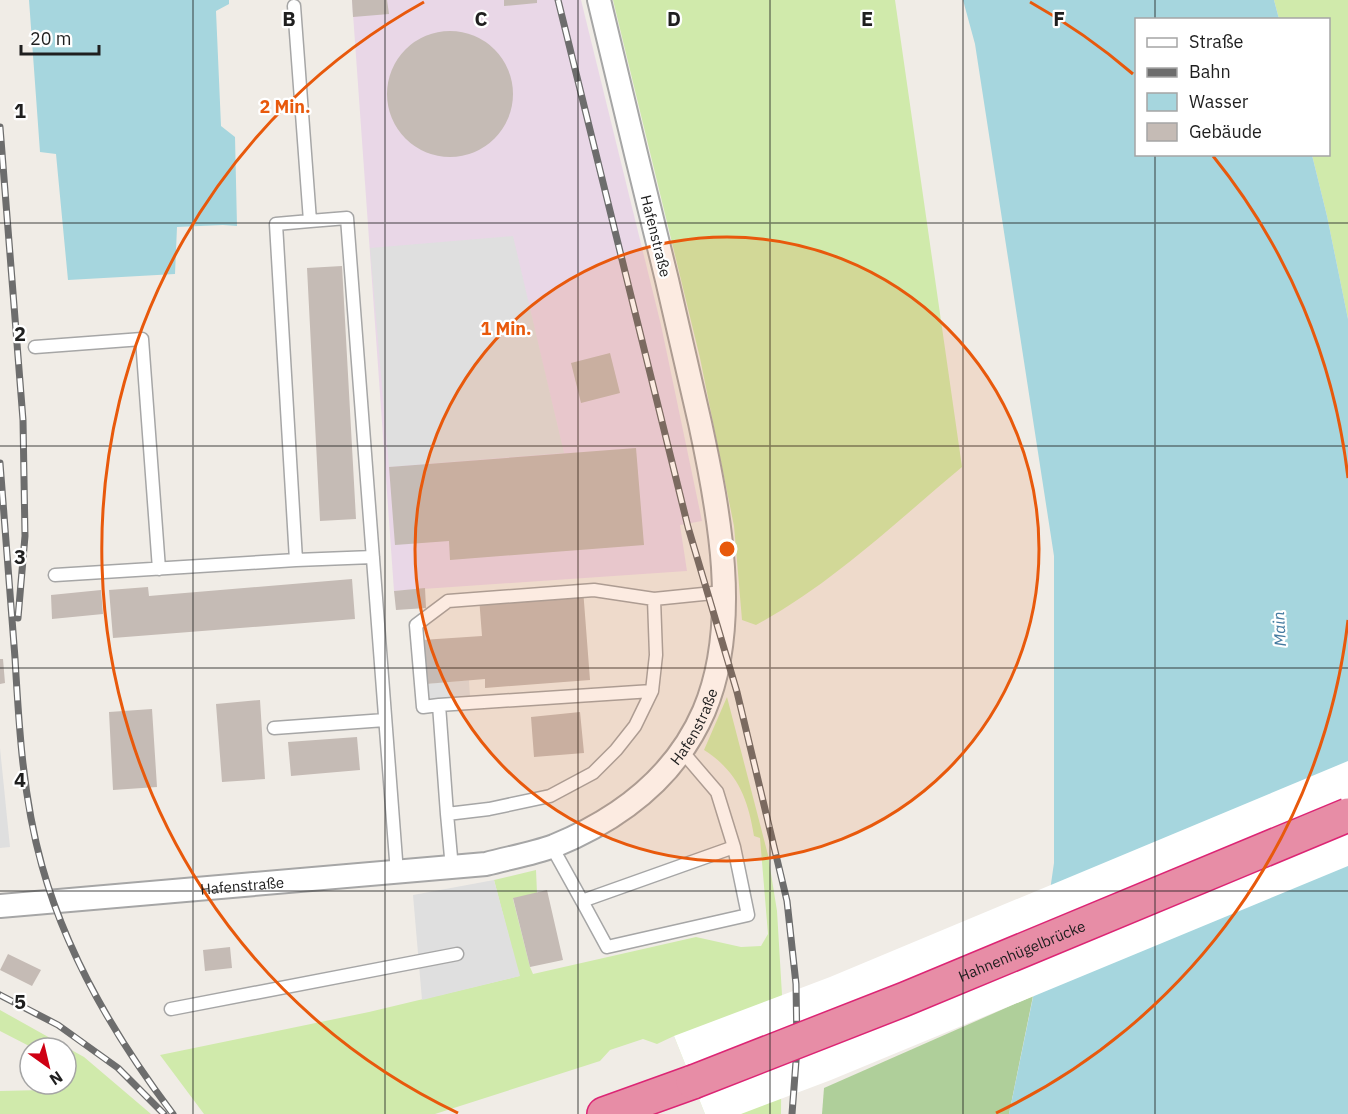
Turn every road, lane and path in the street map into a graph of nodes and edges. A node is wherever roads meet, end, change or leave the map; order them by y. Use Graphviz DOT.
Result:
graph roads {
  1 [pos="599,0"];
  2 [pos="294,6"];
  3 [pos="310,221"];
  4 [pos="35,347"];
  5 [pos="373,557"];
  6 [pos="296,560"];
  7 [pos="159,568"];
  8 [pos="55,575"];
  9 [pos="723,592"];
  10 [pos="654,599"];
  11 [pos="652,691"];
  12 [pos="439,705"];
  13 [pos="385,720"];
  14 [pos="274,728"];
  15 [pos="681,750"];
  16 [pos="447,814"];
  17 [pos="1348,815"];
  18 [pos="552,847"];
  19 [pos="734,847"];
  20 [pos="452,868"];
  21 [pos="397,873"];
  22 [pos="582,902"];
  23 [pos="0,906"];
  24 [pos="457,954"];
  25 [pos="171,1009"];
  26 [pos="604,1114"];
  1 -- 9 [label="street, Hafenstraße"];
  2 -- 3 [label="lane"];
  3 -- 5 [label="lane"];
  3 -- 6 [label="lane"];
  4 -- 7 [label="lane"];
  5 -- 6 [label="lane"];
  5 -- 13 [label="lane"];
  6 -- 7 [label="lane"];
  7 -- 8 [label="lane"];
  9 -- 10 [label="lane"];
  9 -- 15 [label="street, Hafenstraße"];
  10 -- 11 [label="lane"];
  10 -- 12 [label="lane"];
  11 -- 12 [label="lane"];
  11 -- 16 [label="lane"];
  12 -- 16 [label="lane"];
  13 -- 14 [label="lane"];
  13 -- 21 [label="lane"];
  15 -- 18 [label="street, Hafenstraße"];
  15 -- 19 [label="lane"];
  16 -- 20 [label="lane"];
  17 -- 26 [label="highway, Hahnenhügelbrücke, bridge"];
  18 -- 20 [label="street, Hafenstraße"];
  18 -- 22 [label="lane"];
  19 -- 22 [label="lane"];
  19 -- 22 [label="lane"];
  20 -- 21 [label="street, Hafenstraße"];
  21 -- 23 [label="street, Hafenstraße"];
  24 -- 25 [label="lane"];
}
